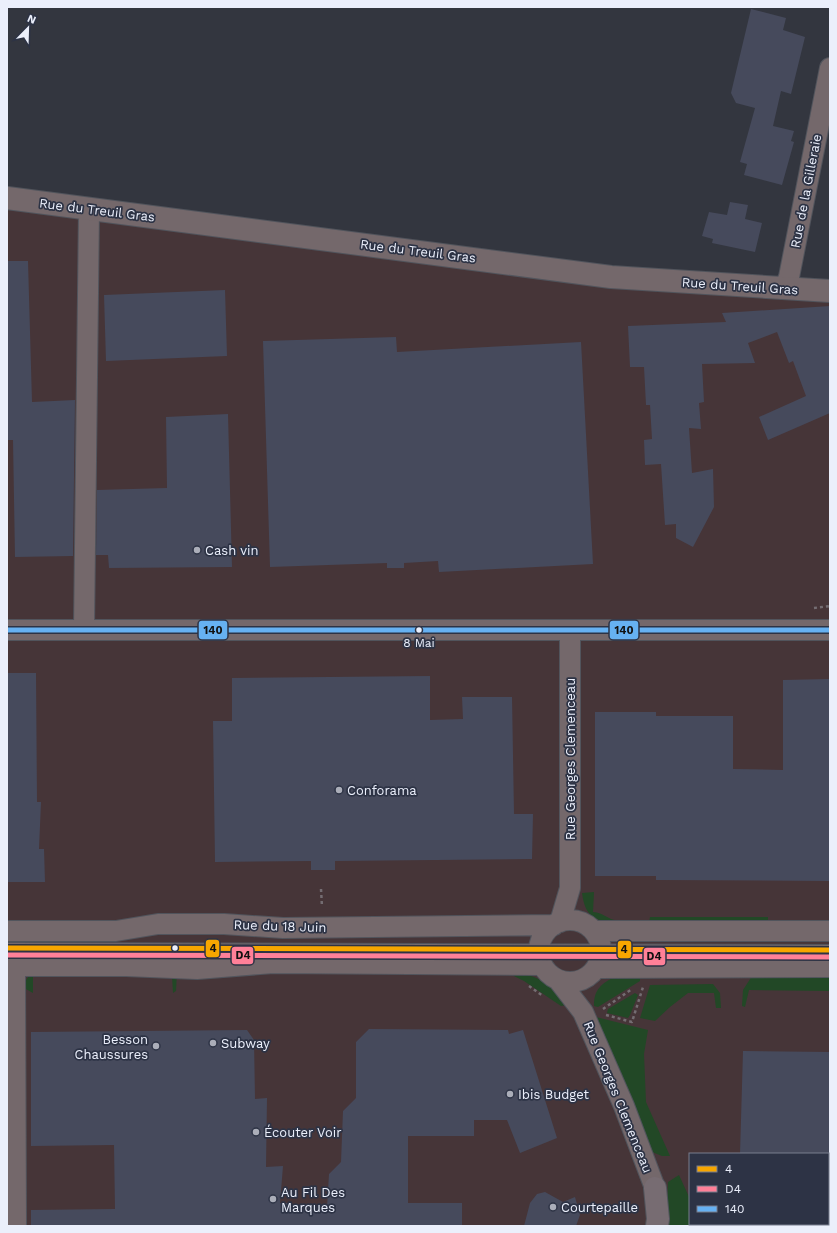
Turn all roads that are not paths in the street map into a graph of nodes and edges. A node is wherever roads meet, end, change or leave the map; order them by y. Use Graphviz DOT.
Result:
graph roads {
  1 [pos="830,68"];
  2 [pos="7,198"];
  3 [pos="89,209"];
  4 [pos="784,289"];
  5 [pos="830,291"];
  6 [pos="7,630"];
  7 [pos="84,630"];
  8 [pos="830,630"];
  9 [pos="570,631"];
  10 [pos="570,888"];
  11 [pos="557,923"];
  12 [pos="589,927"];
  13 [pos="7,931"];
  14 [pos="830,931"];
  15 [pos="830,950"];
  16 [pos="541,957"];
  17 [pos="10,960"];
  18 [pos="596,965"];
  19 [pos="830,967"];
  20 [pos="559,980"];
  21 [pos="581,1008"];
  22 [pos="655,1188"];
  23 [pos="16,1226"];
  24 [pos="657,1226"];
  1 -- 4 [label="street, Rue de la Gilleraie"];
  2 -- 3 [label="street, Rue du Treuil Gras"];
  3 -- 4 [label="street, Rue du Treuil Gras"];
  3 -- 7 [label="street"];
  4 -- 5 [label="street, Rue du Treuil Gras"];
  6 -- 7 [label="street"];
  7 -- 9 [label="street"];
  8 -- 9 [label="street"];
  9 -- 10 [label="street, Rue Georges Clemenceau"];
  10 -- 11 [label="street"];
  10 -- 12 [label="street"];
  11 -- 12 [label="street, Rue du 18 Juin"];
  11 -- 13 [label="street, Rue du 18 Juin"];
  11 -- 16 [label="street"];
  12 -- 14 [label="street, Rue du 18 Juin"];
  12 -- 18 [label="street"];
  15 -- 18 [label="lane"];
  16 -- 17 [label="street"];
  16 -- 18 [label="lane"];
  16 -- 20 [label="street, Rue Georges Clemenceau"];
  17 -- 23 [label="street"];
  18 -- 19 [label="street"];
  18 -- 20 [label="street"];
  18 -- 21 [label="street"];
  20 -- 21 [label="street, Rue Georges Clemenceau"];
  21 -- 22 [label="street, Rue Georges Clemenceau"];
  22 -- 24 [label="highway"];
}
